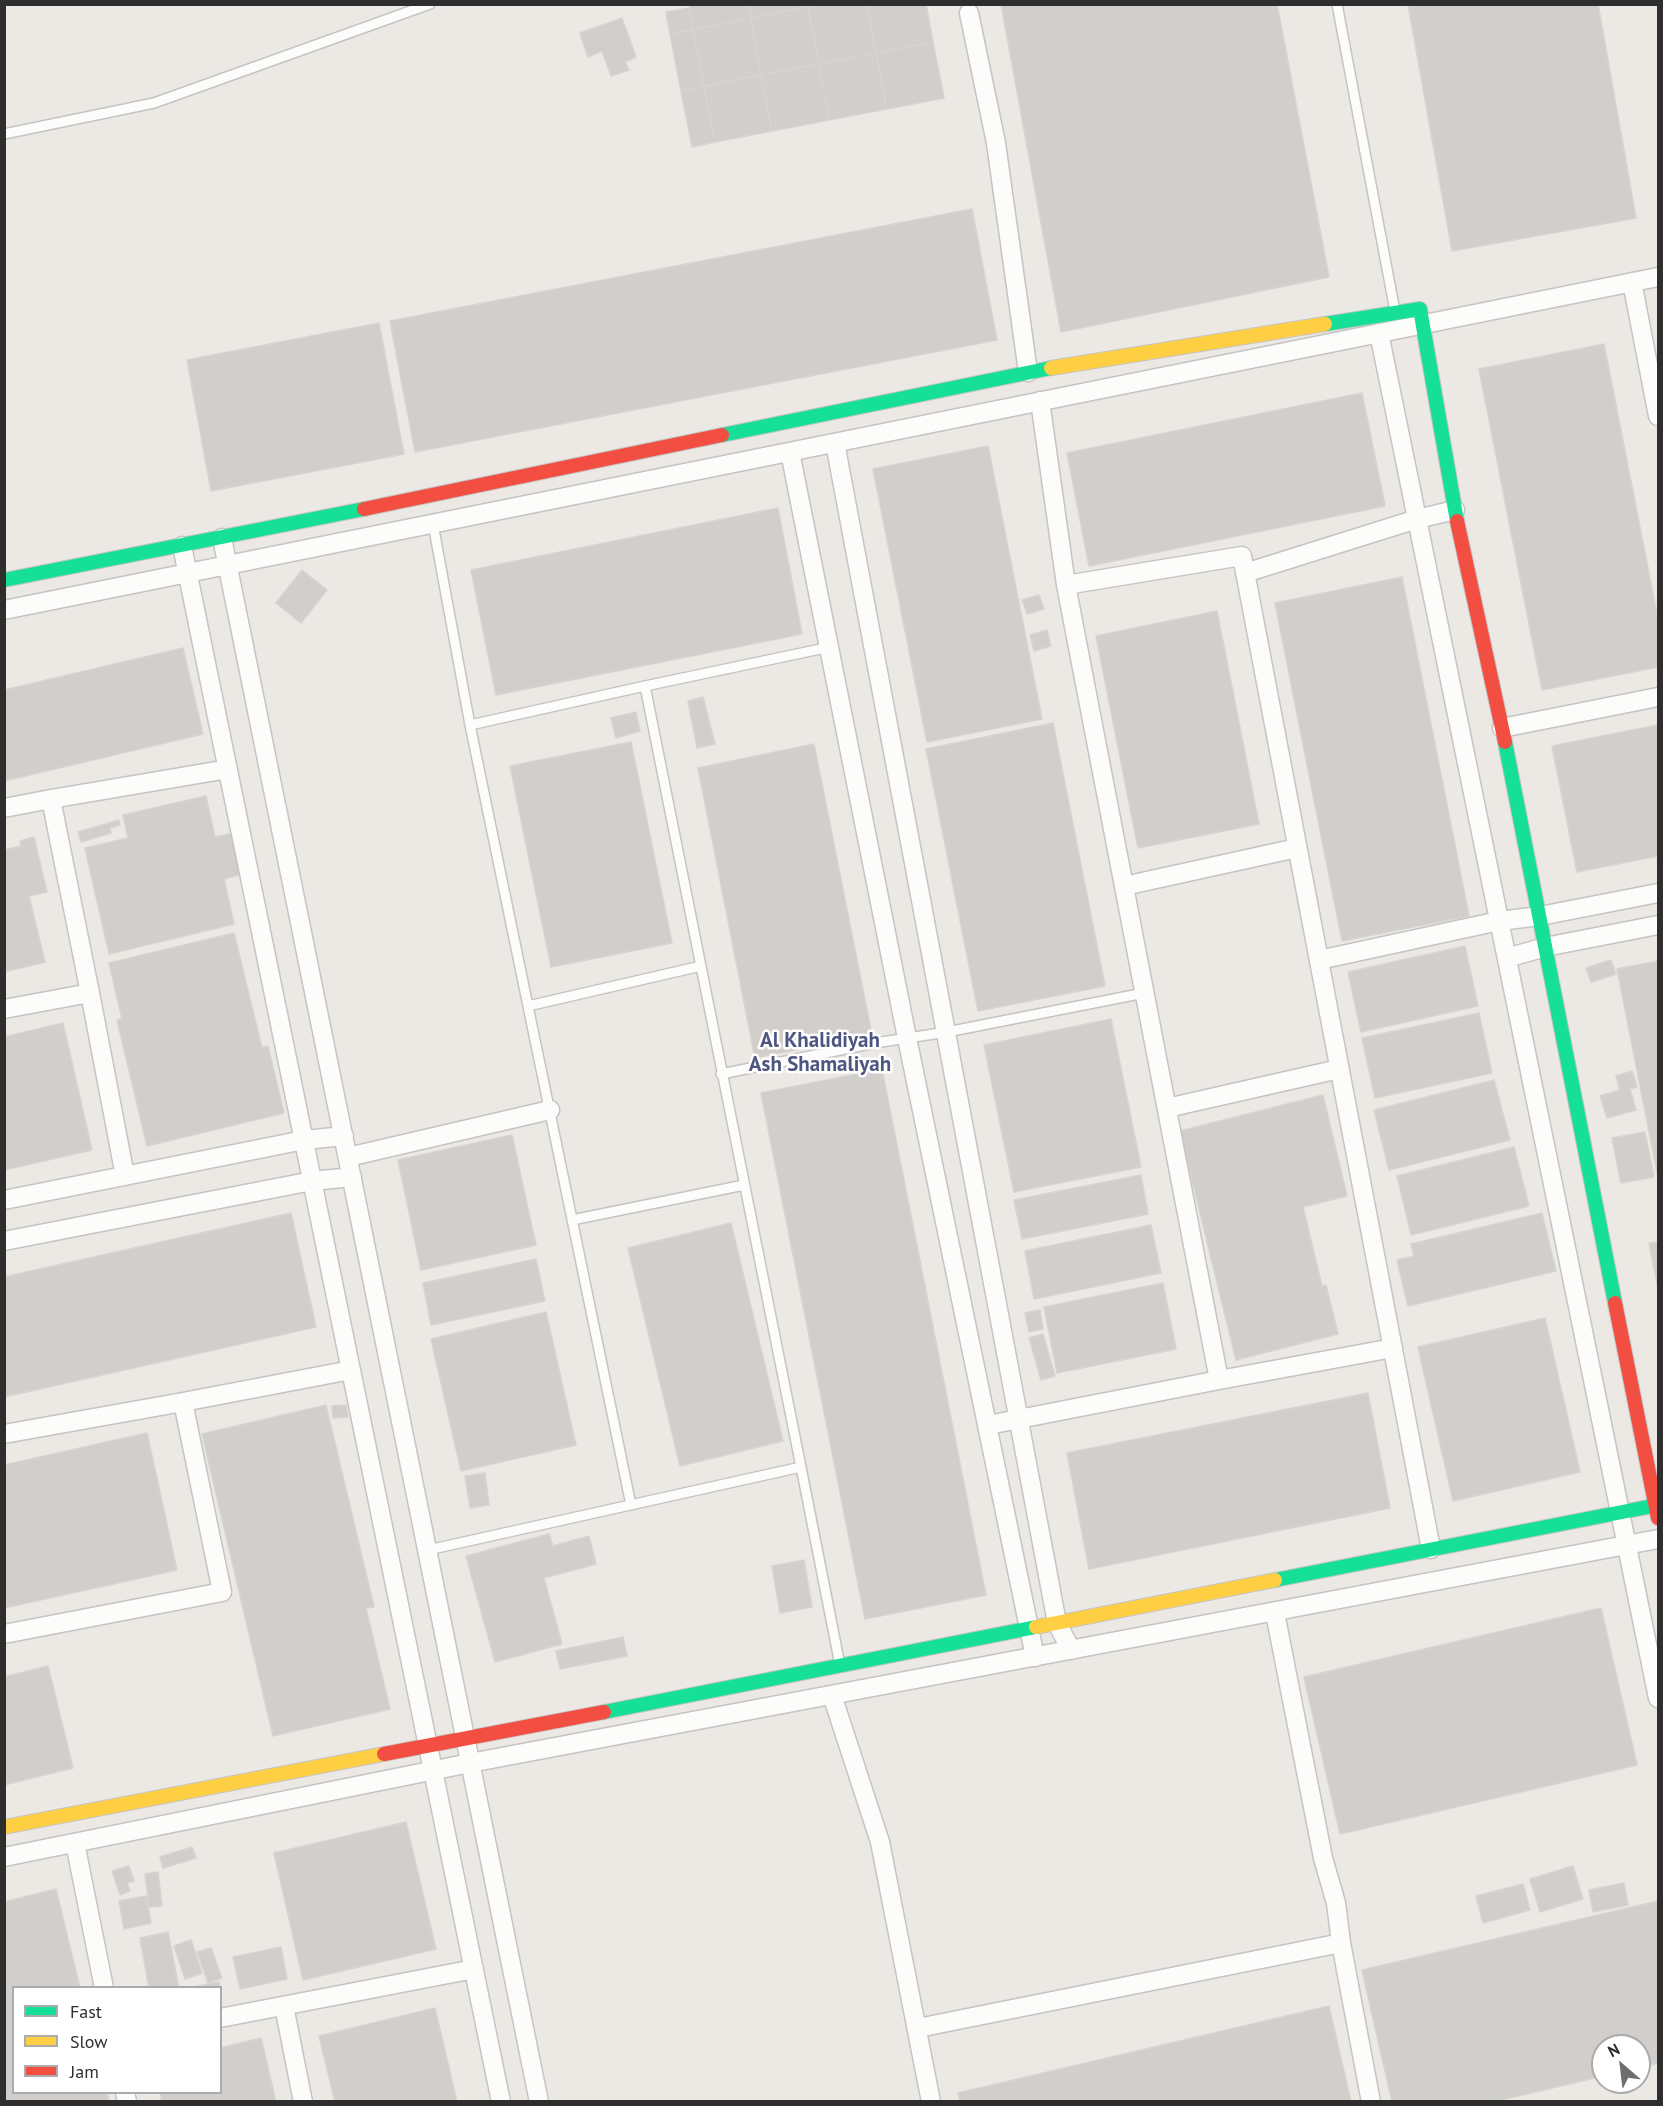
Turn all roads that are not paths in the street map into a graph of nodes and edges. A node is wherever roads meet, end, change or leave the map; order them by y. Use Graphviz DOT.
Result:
graph roads {
  1 [pos="430,4"];
  2 [pos="1337,4"];
  3 [pos="969,13"];
  4 [pos="4,134"];
  5 [pos="1659,277"];
  6 [pos="1632,282"];
  7 [pos="1395,313"];
  8 [pos="1423,324"];
  9 [pos="1379,333"];
  10 [pos="1028,372"];
  11 [pos="1040,401"];
  12 [pos="1659,416"];
  13 [pos="835,443"];
  14 [pos="790,452"];
  15 [pos="1455,510"];
  16 [pos="1417,519"];
  17 [pos="433,524"];
  18 [pos="222,538"];
  19 [pos="182,546"];
  20 [pos="228,565"];
  21 [pos="188,573"];
  22 [pos="1245,573"];
  23 [pos="4,580"];
  24 [pos="1066,585"];
  25 [pos="4,610"];
  26 [pos="830,646"];
  27 [pos="645,686"];
  28 [pos="1659,697"];
  29 [pos="470,725"];
  30 [pos="1502,728"];
  31 [pos="228,769"];
  32 [pos="51,800"];
  33 [pos="4,807"];
  34 [pos="1297,848"];
  35 [pos="1124,886"];
  36 [pos="1659,893"];
  37 [pos="1540,916"];
  38 [pos="1499,921"];
  39 [pos="1659,925"];
  40 [pos="1545,947"];
  41 [pos="1507,958"];
  42 [pos="1319,960"];
  43 [pos="701,966"];
  44 [pos="90,993"];
  45 [pos="1144,993"];
  46 [pos="528,1006"];
  47 [pos="4,1009"];
  48 [pos="947,1032"];
  49 [pos="907,1038"];
  50 [pos="1340,1069"];
  51 [pos="721,1074"];
  52 [pos="1167,1108"];
  53 [pos="550,1110"];
  54 [pos="344,1136"];
  55 [pos="304,1140"];
  56 [pos="348,1157"];
  57 [pos="126,1176"];
  58 [pos="352,1177"];
  59 [pos="312,1181"];
  60 [pos="744,1185"];
  61 [pos="4,1200"];
  62 [pos="572,1221"];
  63 [pos="4,1241"];
  64 [pos="1393,1348"];
  65 [pos="351,1370"];
  66 [pos="1219,1380"];
  67 [pos="183,1402"];
  68 [pos="1019,1419"];
  69 [pos="988,1425"];
  70 [pos="4,1434"];
  71 [pos="801,1467"];
  72 [pos="631,1505"];
  73 [pos="1658,1510"];
  74 [pos="1620,1512"];
  75 [pos="1659,1539"];
  76 [pos="1627,1546"];
  77 [pos="1431,1549"];
  78 [pos="428,1550"];
  79 [pos="1275,1613"];
  80 [pos="1057,1623"];
  81 [pos="1030,1628"];
  82 [pos="4,1634"];
  83 [pos="1071,1650"];
  84 [pos="1035,1657"];
  85 [pos="840,1665"];
  86 [pos="832,1695"];
  87 [pos="1659,1698"];
  88 [pos="466,1738"];
  89 [pos="428,1746"];
  90 [pos="470,1762"];
  91 [pos="433,1771"];
  92 [pos="4,1827"];
  93 [pos="75,1843"];
  94 [pos="4,1857"];
  95 [pos="1341,1943"];
  96 [pos="474,1969"];
  97 [pos="104,1986"];
  98 [pos="284,2006"];
  99 [pos="222,2018"];
  100 [pos="918,2028"];
  101 [pos="303,2102"];
  102 [pos="501,2102"];
  103 [pos="539,2102"];
  104 [pos="931,2102"];
  105 [pos="1371,2102"];
  1 -- 4 [label="lane"];
  2 -- 7 [label="lane"];
  3 -- 10 [label="street"];
  5 -- 6 [label="street"];
  6 -- 8 [label="street"];
  6 -- 12 [label="street"];
  7 -- 8 [label="street"];
  7 -- 10 [label="street"];
  8 -- 9 [label="street"];
  8 -- 15 [label="street"];
  9 -- 11 [label="street"];
  9 -- 16 [label="street"];
  10 -- 18 [label="street"];
  11 -- 13 [label="street"];
  11 -- 24 [label="street"];
  13 -- 14 [label="street"];
  13 -- 48 [label="street"];
  14 -- 17 [label="street"];
  14 -- 26 [label="street"];
  15 -- 16 [label="street"];
  15 -- 30 [label="street"];
  16 -- 22 [label="street"];
  16 -- 38 [label="street"];
  17 -- 20 [label="street"];
  17 -- 29 [label="lane"];
  18 -- 19 [label="street"];
  18 -- 20 [label="street"];
  19 -- 21 [label="street"];
  19 -- 23 [label="street"];
  20 -- 21 [label="street"];
  20 -- 54 [label="street"];
  21 -- 25 [label="street"];
  21 -- 31 [label="street"];
  22 -- 24 [label="street"];
  22 -- 34 [label="street"];
  24 -- 35 [label="street"];
  26 -- 27 [label="lane"];
  26 -- 49 [label="street"];
  27 -- 29 [label="lane"];
  27 -- 43 [label="lane"];
  28 -- 30 [label="street"];
  29 -- 46 [label="lane"];
  30 -- 37 [label="street"];
  31 -- 32 [label="street"];
  31 -- 55 [label="street"];
  32 -- 33 [label="street"];
  32 -- 44 [label="street"];
  34 -- 35 [label="street"];
  34 -- 42 [label="street"];
  35 -- 45 [label="street"];
  36 -- 37 [label="street"];
  37 -- 38 [label="street"];
  37 -- 40 [label="street"];
  38 -- 41 [label="street"];
  38 -- 42 [label="street"];
  39 -- 40 [label="street"];
  40 -- 41 [label="street"];
  40 -- 73 [label="street"];
  41 -- 74 [label="street"];
  42 -- 50 [label="street"];
  43 -- 46 [label="lane"];
  43 -- 51 [label="lane"];
  44 -- 47 [label="street"];
  44 -- 57 [label="street"];
  45 -- 48 [label="lane"];
  45 -- 52 [label="street"];
  46 -- 53 [label="lane"];
  48 -- 49 [label="lane"];
  48 -- 68 [label="street"];
  49 -- 51 [label="lane"];
  49 -- 69 [label="street"];
  50 -- 52 [label="street"];
  50 -- 64 [label="street"];
  51 -- 60 [label="lane"];
  52 -- 66 [label="street"];
  53 -- 56 [label="street"];
  53 -- 62 [label="lane"];
  54 -- 55 [label="street"];
  54 -- 56 [label="street"];
  55 -- 57 [label="street"];
  55 -- 59 [label="street"];
  56 -- 58 [label="street"];
  57 -- 61 [label="street"];
  58 -- 59 [label="street"];
  58 -- 78 [label="street"];
  59 -- 63 [label="street"];
  59 -- 65 [label="street"];
  60 -- 62 [label="lane"];
  60 -- 71 [label="lane"];
  62 -- 72 [label="lane"];
  64 -- 66 [label="street"];
  64 -- 77 [label="street"];
  65 -- 67 [label="street"];
  65 -- 89 [label="street"];
  66 -- 68 [label="street"];
  67 -- 70 [label="street"];
  67 -- 82 [label="street"];
  68 -- 69 [label="street"];
  68 -- 80 [label="street"];
  69 -- 81 [label="street"];
  71 -- 72 [label="lane"];
  71 -- 85 [label="lane"];
  72 -- 78 [label="lane"];
  73 -- 74 [label="street"];
  74 -- 76 [label="street"];
  74 -- 77 [label="street"];
  75 -- 76 [label="street"];
  76 -- 79 [label="street"];
  76 -- 87 [label="street"];
  77 -- 80 [label="street"];
  78 -- 88 [label="street"];
  79 -- 83 [label="street"];
  79 -- 95 [label="street"];
  80 -- 81 [label="street"];
  80 -- 83 [label="street"];
  81 -- 84 [label="street"];
  81 -- 85 [label="street"];
  83 -- 84 [label="street"];
  84 -- 86 [label="street"];
  85 -- 88 [label="street"];
  86 -- 90 [label="street"];
  86 -- 100 [label="street"];
  88 -- 89 [label="street"];
  88 -- 90 [label="street"];
  89 -- 91 [label="street"];
  89 -- 92 [label="street"];
  90 -- 91 [label="street"];
  90 -- 103 [label="street"];
  91 -- 93 [label="street"];
  91 -- 96 [label="street"];
  93 -- 94 [label="street"];
  93 -- 97 [label="street"];
  95 -- 100 [label="street"];
  95 -- 105 [label="street"];
  96 -- 98 [label="street"];
  96 -- 102 [label="street"];
  98 -- 99 [label="street"];
  98 -- 101 [label="street"];
  100 -- 104 [label="street"];
}
